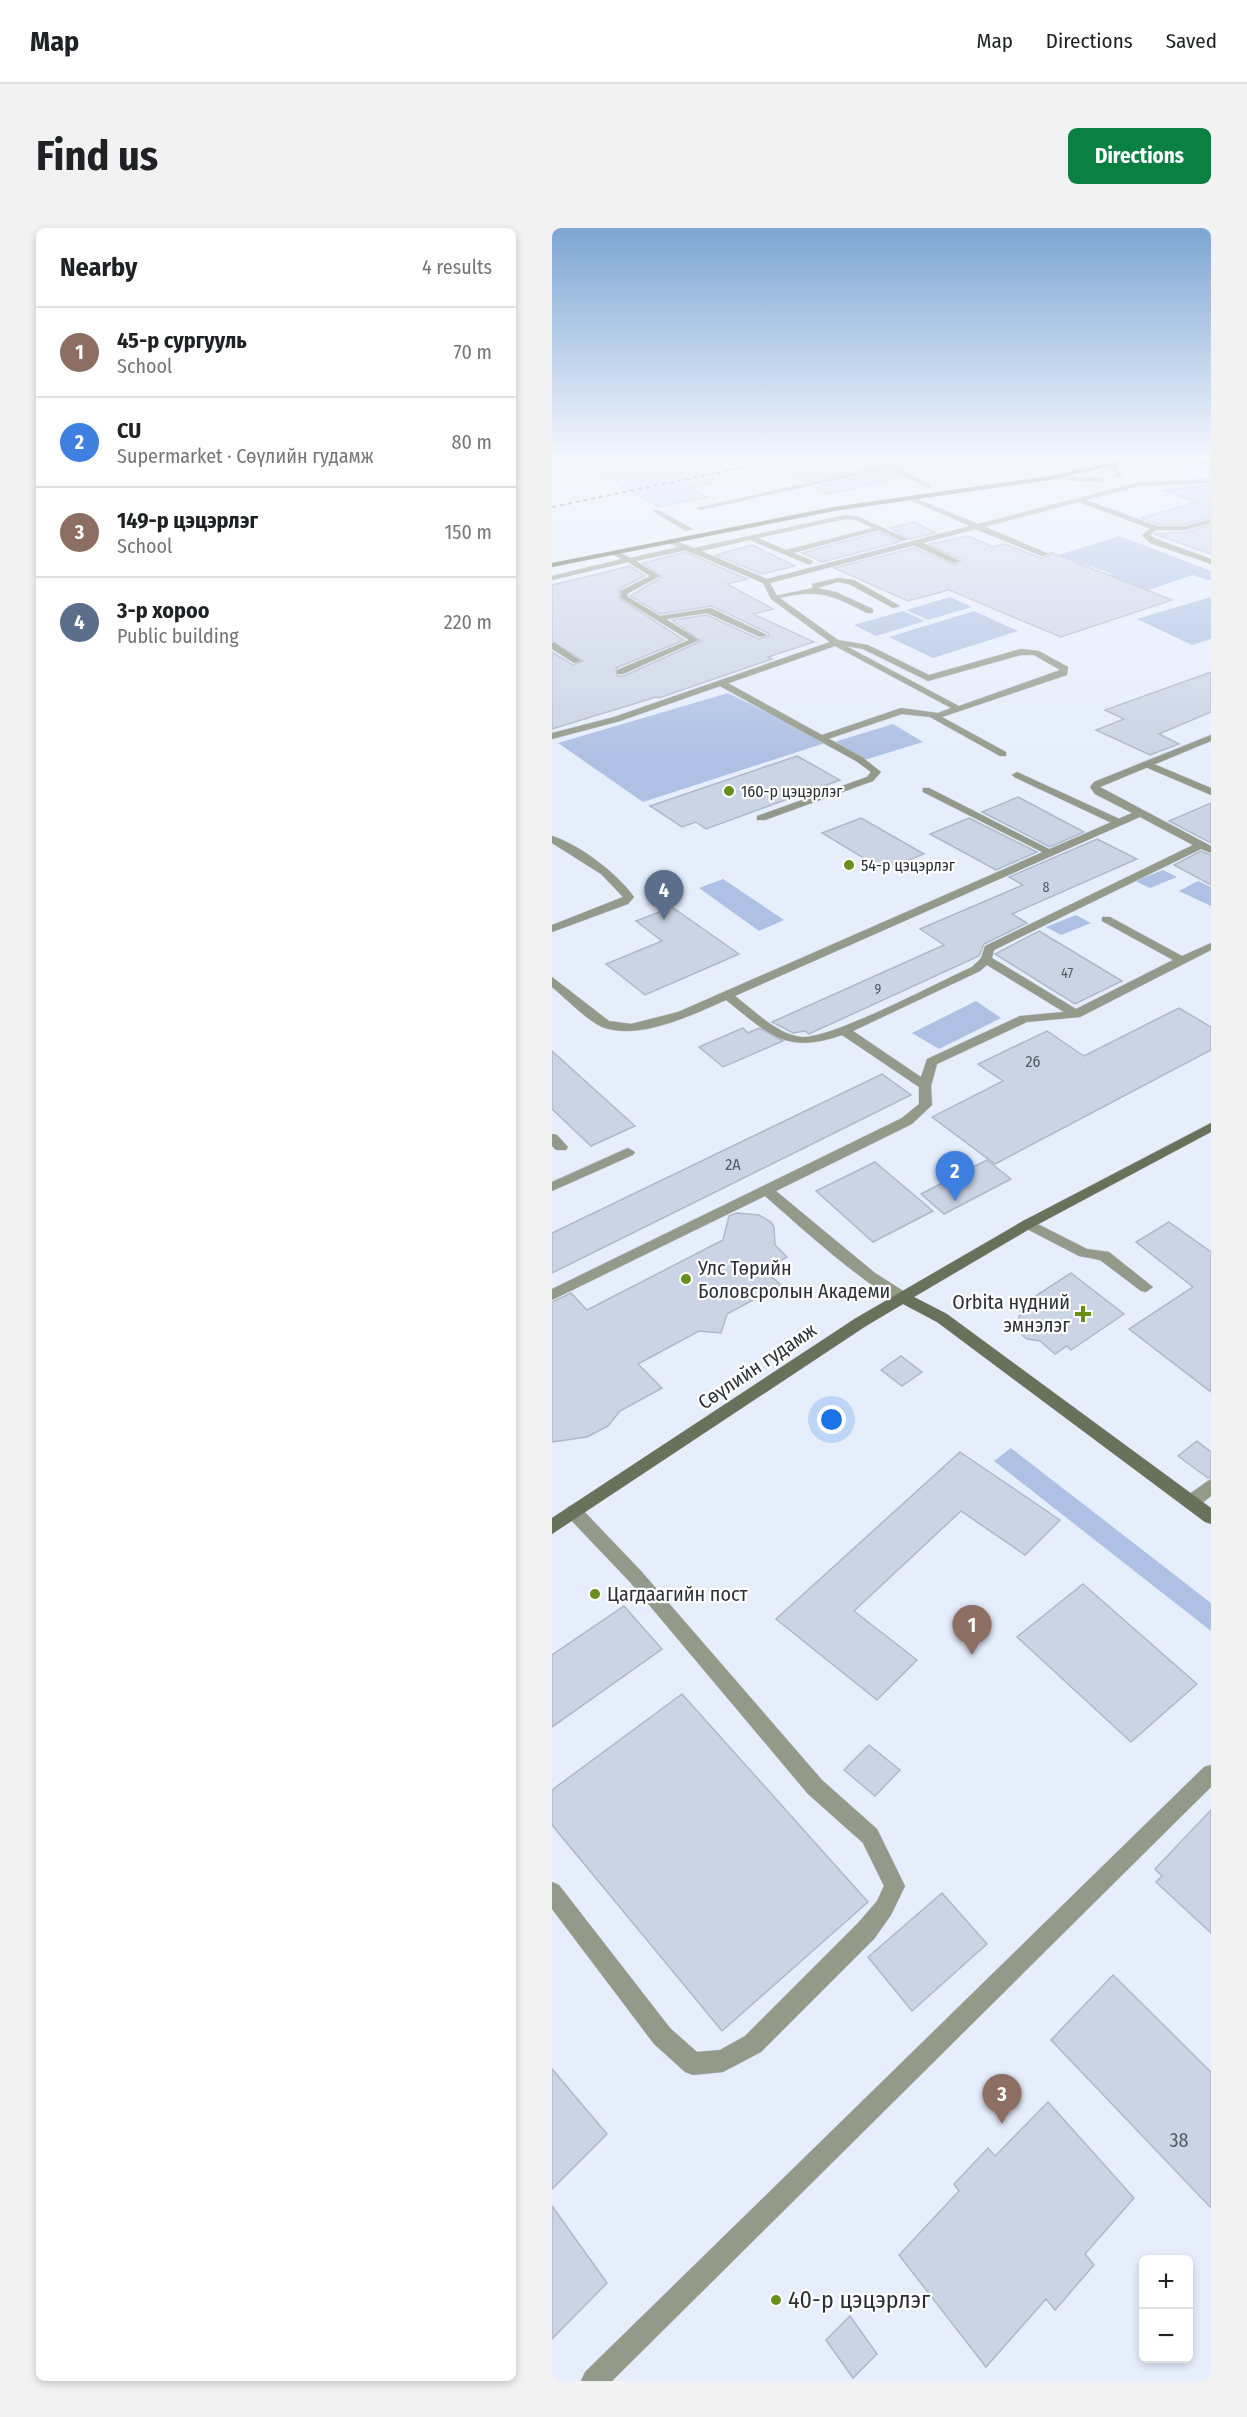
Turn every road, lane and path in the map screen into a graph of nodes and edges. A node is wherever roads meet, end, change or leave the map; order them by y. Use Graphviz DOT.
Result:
graph roads {
  1 [pos="584,558"];
  2 [pos="626,558"];
  3 [pos="637,558"];
  4 [pos="714,558"];
  5 [pos="799,558"];
  6 [pos="856,558"];
  7 [pos="951,558"];
  8 [pos="629,560"];
  9 [pos="957,561"];
  10 [pos="810,563"];
  11 [pos="552,565"];
  12 [pos="552,578"];
  13 [pos="766,582"];
  14 [pos="809,588"];
  15 [pos="774,597"];
  16 [pos="896,606"];
  17 [pos="870,611"];
  18 [pos="660,618"];
  19 [pos="763,635"];
  20 [pos="839,642"];
  21 [pos="552,645"];
  22 [pos="577,662"];
  23 [pos="620,672"];
  24 [pos="721,683"];
  25 [pos="957,708"];
  26 [pos="937,715"];
  27 [pos="552,736"];
  28 [pos="822,738"];
  29 [pos="1211,738"];
  30 [pos="1003,754"];
  31 [pos="1146,764"];
  32 [pos="1017,775"];
  33 [pos="926,790"];
  34 [pos="1211,792"];
  35 [pos="1141,813"];
  36 [pos="760,818"];
  37 [pos="1120,823"];
  38 [pos="552,839"];
  39 [pos="1206,848"];
  40 [pos="1052,853"];
  41 [pos="1106,919"];
  42 [pos="552,929"];
  43 [pos="1211,946"];
  44 [pos="986,959"];
  45 [pos="1183,961"];
  46 [pos="552,981"];
  47 [pos="728,996"];
  48 [pos="1076,1014"];
  49 [pos="844,1030"];
  50 [pos="926,1086"];
  51 [pos="1211,1127"];
  52 [pos="628,1152"];
  53 [pos="552,1186"];
  54 [pos="766,1190"];
  55 [pos="1028,1224"];
  56 [pos="1146,1287"];
  57 [pos="552,1295"];
  58 [pos="903,1298"];
  59 [pos="1211,1486"];
  60 [pos="1191,1502"];
  61 [pos="574,1512"];
  62 [pos="1211,1517"];
  63 [pos="552,1527"];
  64 [pos="1211,1774"];
  65 [pos="552,1892"];
  66 [pos="594,2381"];
  1 -- 11 [label="main road"];
  2 -- 8 [label="street"];
  3 -- 8 [label="street"];
  4 -- 13 [label="street"];
  5 -- 10 [label="street"];
  6 -- 13 [label="street"];
  7 -- 9 [label="street"];
  8 -- 12 [label="street"];
  8 -- 18 [label="street"];
  13 -- 15 [label="street"];
  14 -- 15 [label="street"];
  14 -- 16 [label="street"];
  14 -- 17 [label="street"];
  15 -- 20 [label="street"];
  18 -- 19 [label="street"];
  18 -- 23 [label="street"];
  20 -- 24 [label="street"];
  20 -- 25 [label="street"];
  20 -- 25 [label="street"];
  21 -- 22 [label="street"];
  24 -- 27 [label="street"];
  24 -- 28 [label="street"];
  25 -- 26 [label="street"];
  26 -- 28 [label="street"];
  26 -- 30 [label="street"];
  28 -- 36 [label="street"];
  29 -- 31 [label="street"];
  31 -- 34 [label="street"];
  31 -- 35 [label="street"];
  32 -- 37 [label="street"];
  33 -- 40 [label="street"];
  35 -- 37 [label="street"];
  35 -- 39 [label="street"];
  37 -- 40 [label="street"];
  38 -- 42 [label="street"];
  39 -- 44 [label="street"];
  40 -- 47 [label="street"];
  41 -- 45 [label="street"];
  43 -- 45 [label="street"];
  44 -- 48 [label="street"];
  44 -- 49 [label="street"];
  45 -- 48 [label="street"];
  46 -- 47 [label="street"];
  47 -- 49 [label="street"];
  48 -- 50 [label="street"];
  49 -- 50 [label="street"];
  50 -- 54 [label="street"];
  51 -- 55 [label="main road, Сөүлийн гудамж"];
  52 -- 53 [label="street"];
  54 -- 57 [label="street"];
  54 -- 58 [label="street"];
  55 -- 56 [label="street"];
  55 -- 58 [label="main road, Сөүлийн гудамж"];
  58 -- 60 [label="main road"];
  58 -- 61 [label="main road, Сөүлийн гудамж"];
  59 -- 60 [label="street"];
  60 -- 62 [label="main road"];
  61 -- 63 [label="main road, Сөүлийн гудамж"];
  61 -- 65 [label="street"];
  64 -- 66 [label="street"];
}
